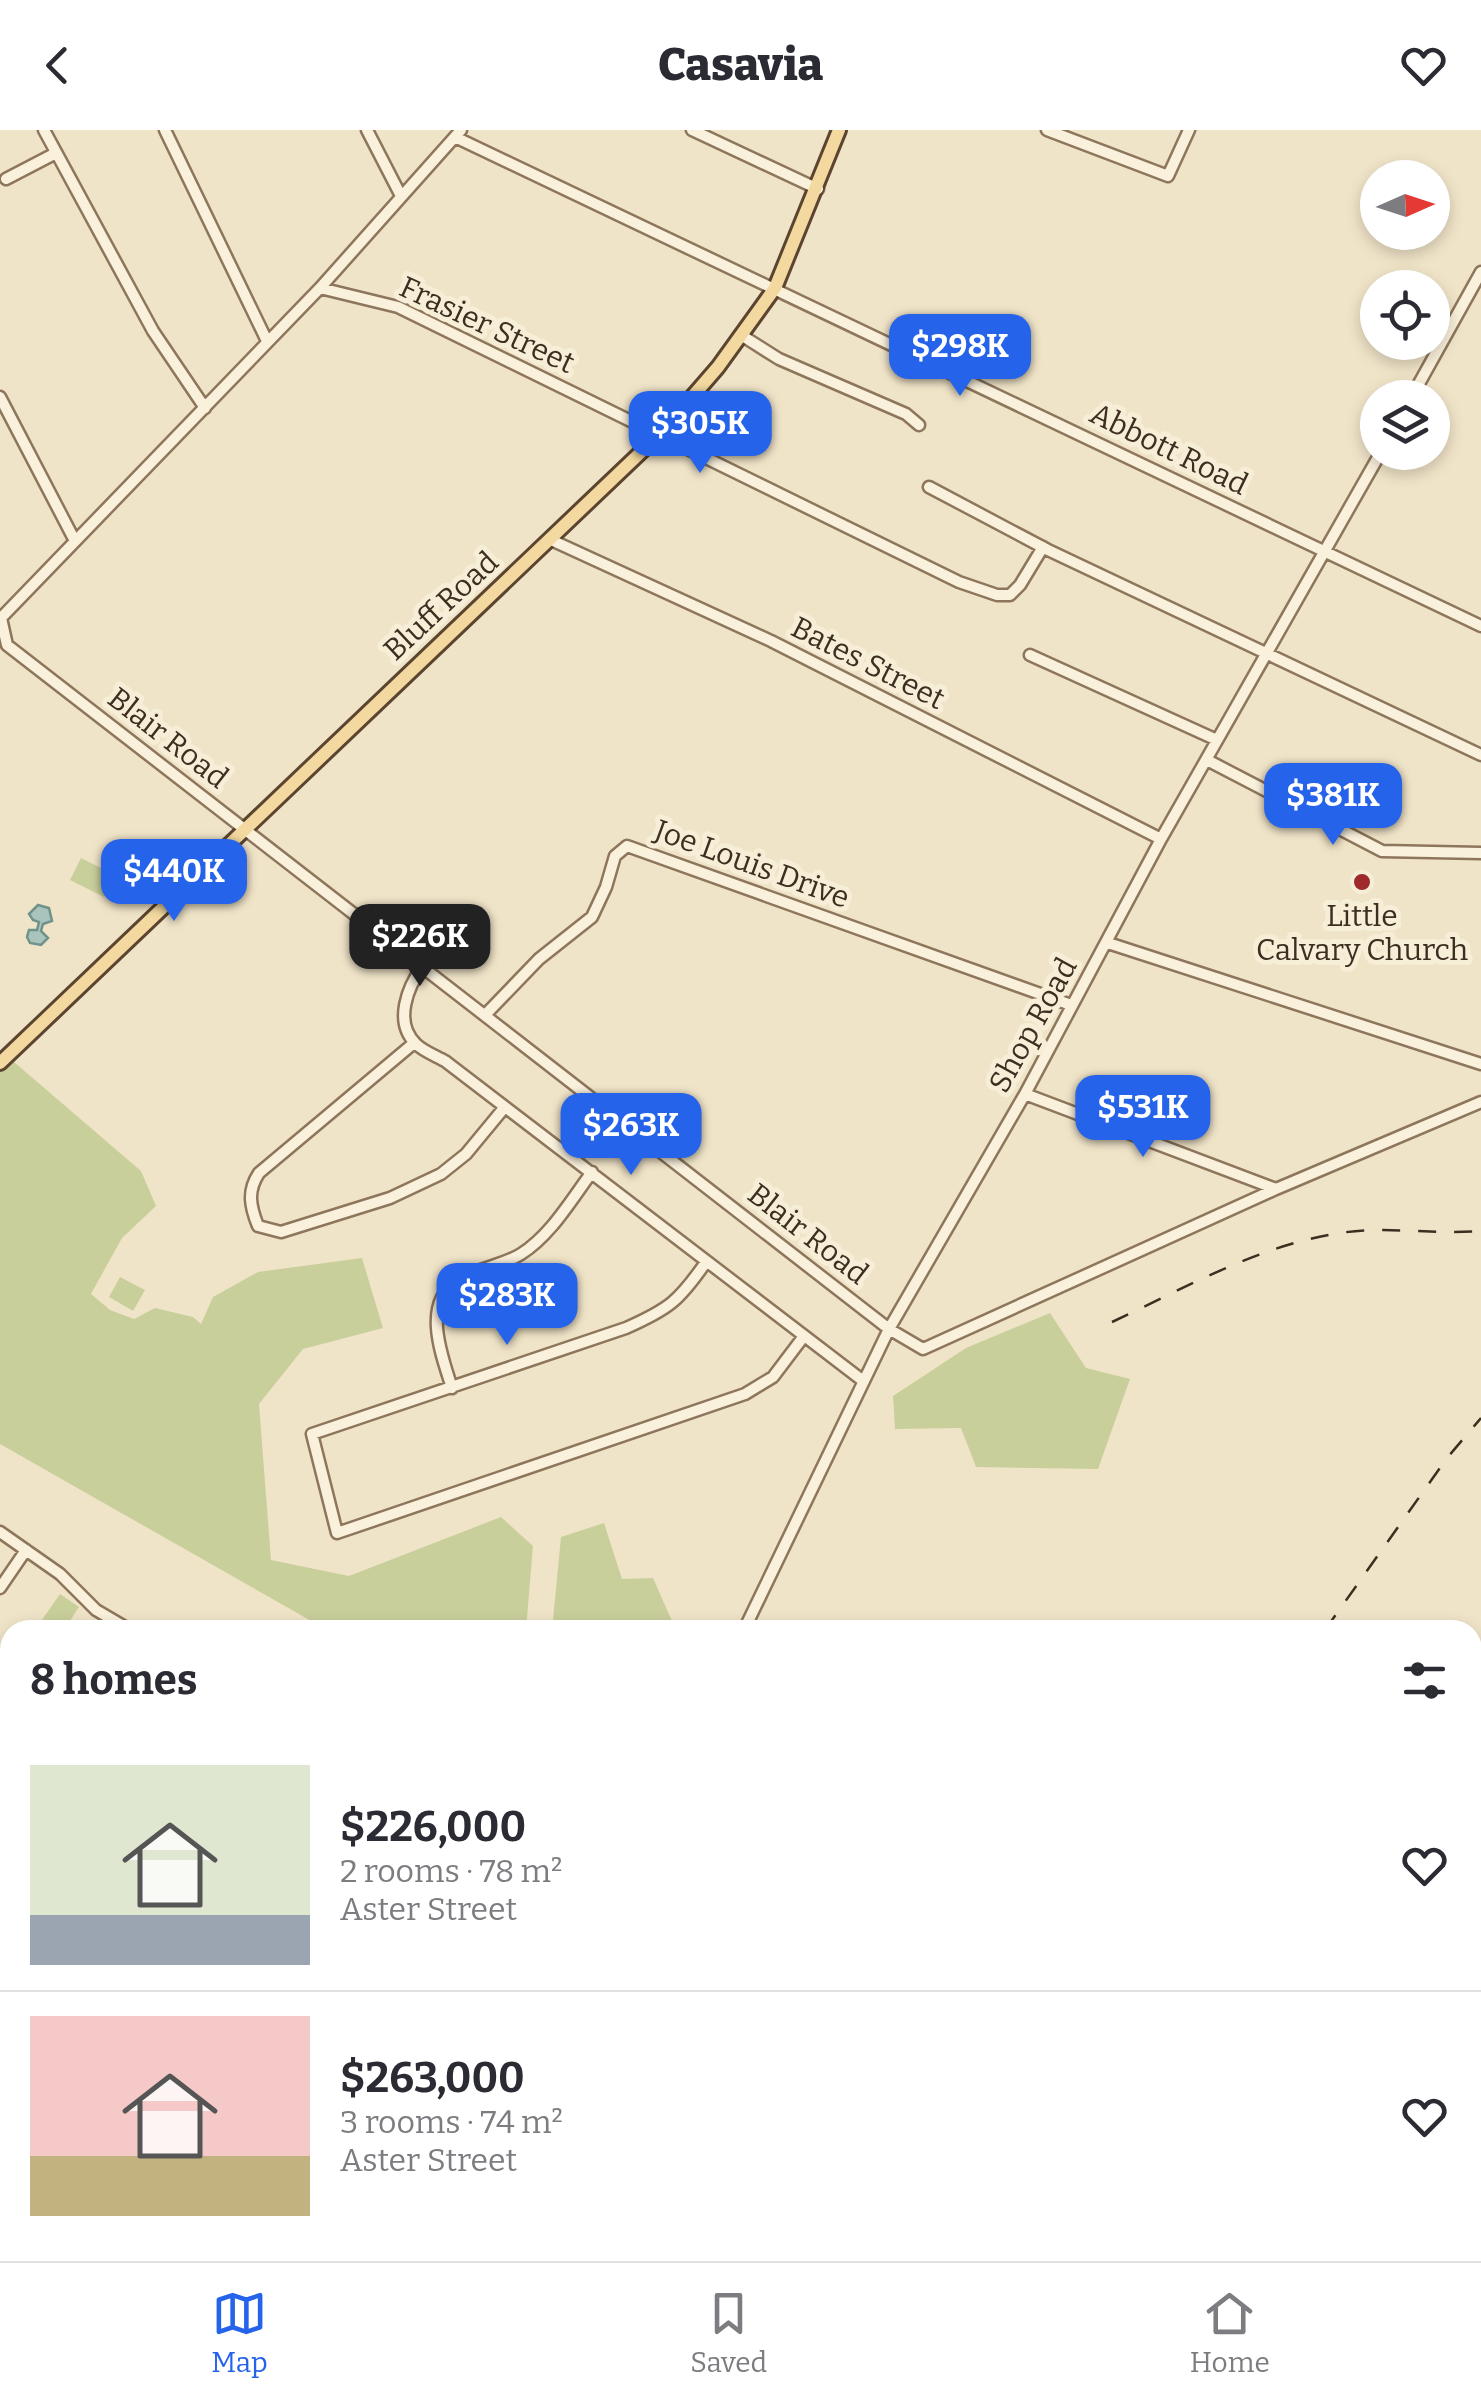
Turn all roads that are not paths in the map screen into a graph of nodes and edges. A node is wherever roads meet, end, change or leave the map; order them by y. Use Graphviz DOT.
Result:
graph roads {
  1 [pos="44,130"];
  2 [pos="165,130"];
  3 [pos="367,130"];
  4 [pos="692,130"];
  5 [pos="839,130"];
  6 [pos="1047,130"];
  7 [pos="1188,130"];
  8 [pos="458,133"];
  9 [pos="56,153"];
  10 [pos="6,178"];
  11 [pos="818,189"];
  12 [pos="401,196"];
  13 [pos="1481,272"];
  14 [pos="320,288"];
  15 [pos="774,288"];
  16 [pos="741,335"];
  17 [pos="268,340"];
  18 [pos="1421,380"];
  19 [pos="0,397"];
  20 [pos="205,408"];
  21 [pos="920,425"];
  22 [pos="660,434"];
  23 [pos="1371,470"];
  24 [pos="930,487"];
  25 [pos="548,539"];
  26 [pos="75,541"];
  27 [pos="1042,547"];
  28 [pos="1326,552"];
  29 [pos="1,618"];
  30 [pos="1481,626"];
  31 [pos="1267,652"];
  32 [pos="1030,655"];
  33 [pos="1217,740"];
  34 [pos="1481,755"];
  35 [pos="1207,760"];
  36 [pos="243,828"];
  37 [pos="1162,839"];
  38 [pos="1481,854"];
  39 [pos="1108,943"];
  40 [pos="422,966"];
  41 [pos="1071,1005"];
  42 [pos="486,1014"];
  43 [pos="414,1043"];
  44 [pos="0,1062"];
  45 [pos="1481,1064"];
  46 [pos="1024,1094"];
  47 [pos="1481,1102"];
  48 [pos="504,1108"];
  49 [pos="592,1172"];
  50 [pos="1276,1188"];
  51 [pos="706,1262"];
  52 [pos="889,1330"];
  53 [pos="804,1336"];
  54 [pos="862,1380"];
  55 [pos="452,1388"];
  56 [pos="0,1532"];
  57 [pos="26,1550"];
  58 [pos="0,1588"];
  59 [pos="113,1620"];
  60 [pos="749,1620"];
  1 -- 9 [label="street"];
  2 -- 17 [label="street"];
  3 -- 12 [label="street"];
  4 -- 11 [label="street"];
  5 -- 11 [label="main road, Bluff Road"];
  6 -- 7 [label="street"];
  8 -- 12 [label="street"];
  8 -- 15 [label="street, Abbott Road"];
  9 -- 10 [label="street"];
  9 -- 20 [label="street"];
  11 -- 15 [label="main road, Bluff Road"];
  12 -- 14 [label="street"];
  13 -- 18 [label="street"];
  14 -- 17 [label="street"];
  14 -- 22 [label="street, Frasier Street"];
  15 -- 16 [label="main road, Bluff Road"];
  15 -- 28 [label="street, Abbott Road"];
  16 -- 21 [label="street"];
  16 -- 22 [label="main road, Bluff Road"];
  17 -- 20 [label="street"];
  19 -- 26 [label="street"];
  20 -- 26 [label="street"];
  22 -- 25 [label="main road, Bluff Road"];
  22 -- 27 [label="street, Frasier Street"];
  23 -- 28 [label="street, Shop Road"];
  24 -- 27 [label="street"];
  25 -- 36 [label="main road, Bluff Road"];
  25 -- 37 [label="street, Bates Street"];
  26 -- 29 [label="street"];
  27 -- 31 [label="street"];
  28 -- 30 [label="street, Abbott Road"];
  28 -- 31 [label="street, Shop Road"];
  29 -- 36 [label="street, Blair Road"];
  31 -- 33 [label="street, Shop Road"];
  31 -- 34 [label="street"];
  32 -- 33 [label="street"];
  33 -- 35 [label="street, Shop Road"];
  35 -- 37 [label="street, Shop Road"];
  35 -- 38 [label="street"];
  36 -- 40 [label="street, Blair Road"];
  36 -- 44 [label="main road, Bluff Road"];
  37 -- 39 [label="street, Shop Road"];
  39 -- 41 [label="street, Shop Road"];
  39 -- 45 [label="street"];
  40 -- 42 [label="street, Blair Road"];
  40 -- 43 [label="street"];
  41 -- 42 [label="street, Joe Louis Drive"];
  41 -- 46 [label="street, Shop Road"];
  42 -- 52 [label="street, Blair Road"];
  43 -- 48 [label="street"];
  43 -- 48 [label="street"];
  46 -- 50 [label="street"];
  46 -- 52 [label="street, Shop Road"];
  47 -- 50 [label="street"];
  48 -- 49 [label="street"];
  49 -- 51 [label="street"];
  49 -- 55 [label="street"];
  50 -- 52 [label="street, Blair Road"];
  51 -- 53 [label="street"];
  51 -- 55 [label="street"];
  52 -- 54 [label="street, Shop Road"];
  53 -- 54 [label="street"];
  53 -- 55 [label="street"];
  54 -- 60 [label="street, Shop Road"];
  56 -- 57 [label="street"];
  57 -- 58 [label="street"];
  57 -- 59 [label="street"];
}
